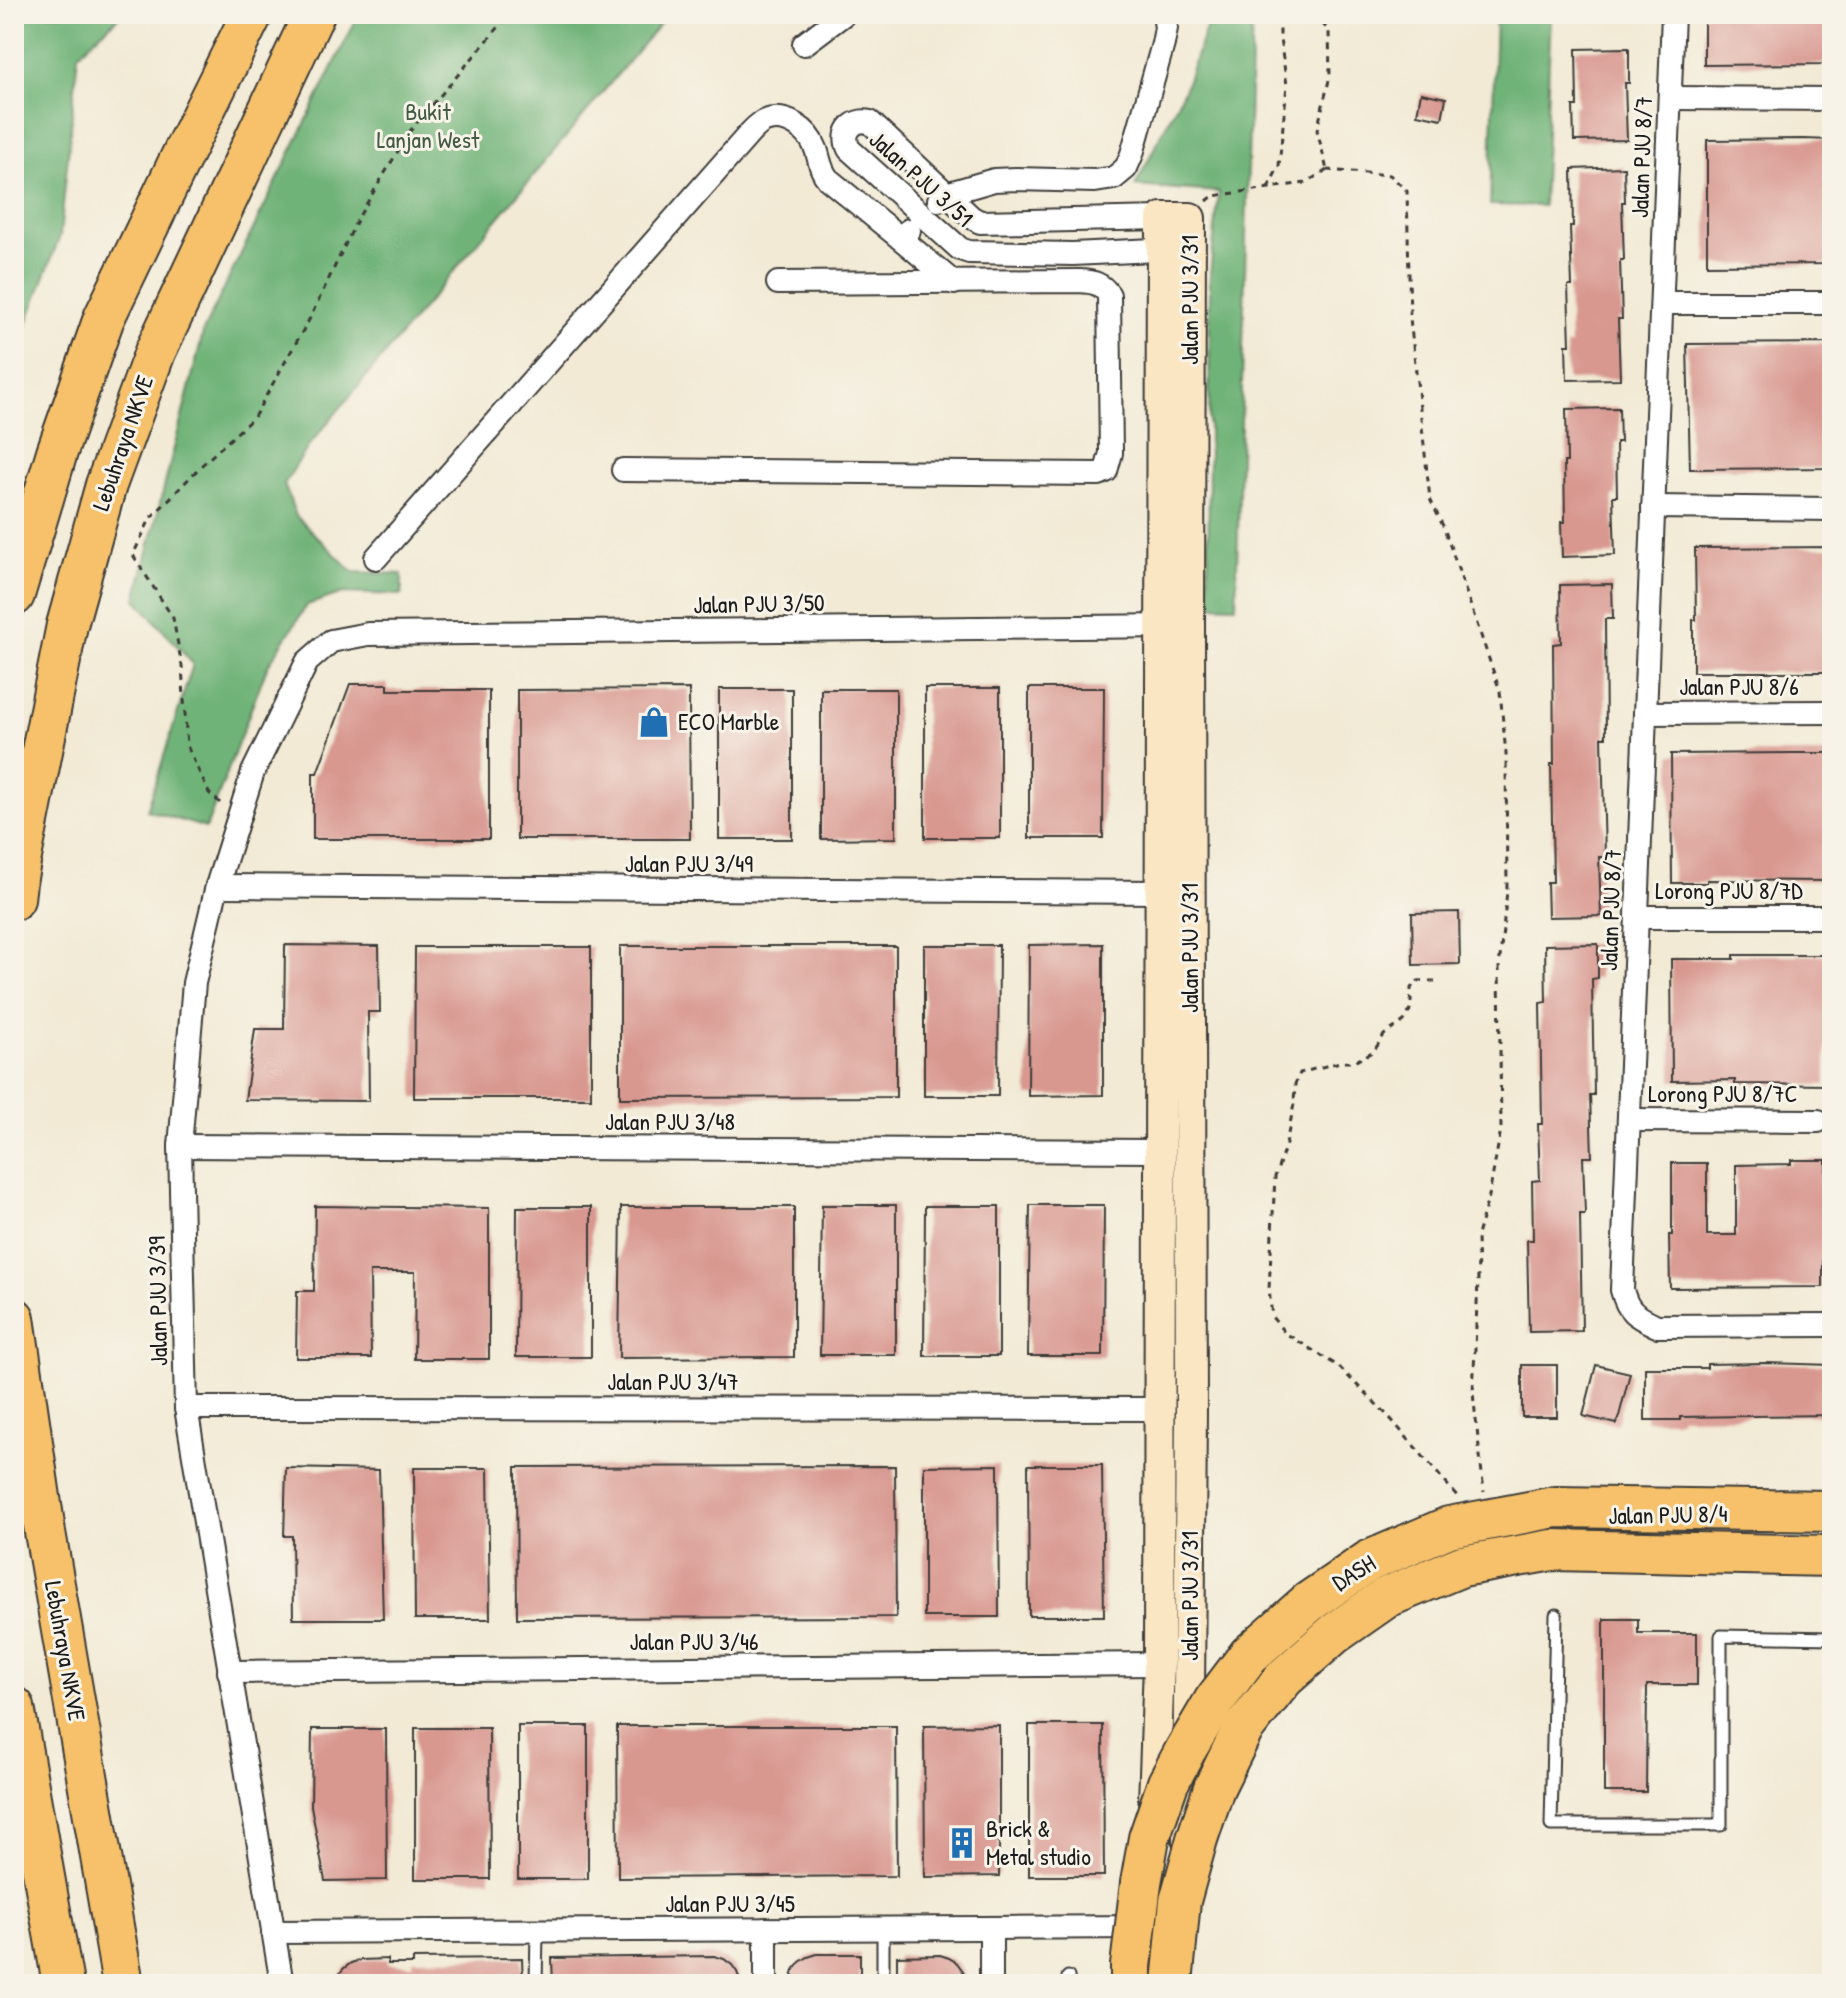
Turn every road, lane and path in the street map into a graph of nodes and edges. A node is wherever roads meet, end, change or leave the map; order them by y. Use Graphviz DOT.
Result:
graph roads {
  1 [pos="252,14"];
  2 [pos="314,14"];
  3 [pos="510,14"];
  4 [pos="844,14"];
  5 [pos="1164,14"];
  6 [pos="1280,14"];
  7 [pos="1314,14"];
  8 [pos="1673,14"];
  9 [pos="804,44"];
  10 [pos="1670,98"];
  11 [pos="1832,99"];
  12 [pos="1327,170"];
  13 [pos="1268,188"];
  14 [pos="946,194"];
  15 [pos="923,215"];
  16 [pos="1176,218"];
  17 [pos="900,238"];
  18 [pos="1177,249"];
  19 [pos="778,283"];
  20 [pos="954,283"];
  21 [pos="1662,303"];
  22 [pos="1832,303"];
  23 [pos="623,470"];
  24 [pos="1653,507"];
  25 [pos="1832,509"];
  26 [pos="376,558"];
  27 [pos="14,595"];
  28 [pos="1175,626"];
  29 [pos="331,641"];
  30 [pos="1832,712"];
  31 [pos="1645,713"];
  32 [pos="238,819"];
  33 [pos="217,886"];
  34 [pos="1160,892"];
  35 [pos="14,899"];
  36 [pos="1637,917"];
  37 [pos="1821,917"];
  38 [pos="1435,981"];
  39 [pos="1629,1120"];
  40 [pos="1818,1121"];
  41 [pos="180,1146"];
  42 [pos="1160,1151"];
  43 [pos="14,1318"];
  44 [pos="1832,1325"];
  45 [pos="186,1408"];
  46 [pos="1159,1409"];
  47 [pos="1459,1499"];
  48 [pos="1485,1502"];
  49 [pos="1832,1511"];
  50 [pos="1832,1542"];
  51 [pos="1505,1548"];
  52 [pos="1832,1556"];
  53 [pos="1556,1615"];
  54 [pos="1832,1638"];
  55 [pos="1159,1664"];
  56 [pos="229,1672"];
  57 [pos="14,1707"];
  58 [pos="1150,1927"];
  59 [pos="1187,1927"];
  60 [pos="991,1928"];
  61 [pos="766,1929"];
  62 [pos="883,1929"];
  63 [pos="537,1931"];
  64 [pos="273,1932"];
  65 [pos="63,1984"];
  66 [pos="123,1984"];
  67 [pos="282,1984"];
  68 [pos="536,1984"];
  69 [pos="766,1984"];
  70 [pos="883,1984"];
  71 [pos="991,1984"];
  72 [pos="1131,1984"];
  73 [pos="1149,1984"];
  74 [pos="1172,1984"];
  75 [pos="1187,1984"];
  1 -- 27 [label="highway"];
  2 -- 35 [label="highway, Lebuhraya NKVE"];
  3 -- 32 [label="path"];
  4 -- 9 [label="street"];
  5 -- 14 [label="street"];
  6 -- 13 [label="path"];
  7 -- 12 [label="path"];
  8 -- 10 [label="street, Jalan PJU 8/7"];
  10 -- 11 [label="street"];
  10 -- 21 [label="street, Jalan PJU 8/7"];
  12 -- 13 [label="path"];
  12 -- 48 [label="path"];
  13 -- 16 [label="path"];
  14 -- 15 [label="street"];
  14 -- 15 [label="street, Jalan PJU 3/51"];
  14 -- 16 [label="street, Jalan PJU 3/51"];
  15 -- 17 [label="street"];
  15 -- 18 [label="street, Jalan PJU 3/51"];
  16 -- 18 [label="street, Jalan PJU 3/31"];
  17 -- 20 [label="street"];
  17 -- 26 [label="street"];
  18 -- 28 [label="street, Jalan PJU 3/31"];
  19 -- 20 [label="street"];
  20 -- 23 [label="street"];
  21 -- 22 [label="street"];
  21 -- 24 [label="street, Jalan PJU 8/7"];
  24 -- 25 [label="street"];
  24 -- 31 [label="street, Jalan PJU 8/7"];
  28 -- 29 [label="street, Jalan PJU 3/50"];
  28 -- 34 [label="street, Jalan PJU 3/31"];
  28 -- 59 [label="street, Jalan PJU 3/31"];
  29 -- 32 [label="street, Jalan PJU 3/39"];
  30 -- 31 [label="street, Jalan PJU 8/6"];
  31 -- 36 [label="street, Jalan PJU 8/7"];
  32 -- 33 [label="street, Jalan PJU 3/39"];
  33 -- 34 [label="street, Jalan PJU 3/49"];
  33 -- 41 [label="street, Jalan PJU 3/39"];
  34 -- 42 [label="street, Jalan PJU 3/31"];
  36 -- 37 [label="street, Lorong PJU 8/7D"];
  36 -- 39 [label="street, Jalan PJU 8/7"];
  38 -- 47 [label="path"];
  39 -- 40 [label="street, Lorong PJU 8/7C"];
  39 -- 44 [label="street, Jalan PJU 8/7"];
  41 -- 42 [label="street, Jalan PJU 3/48"];
  41 -- 45 [label="street, Jalan PJU 3/39"];
  42 -- 46 [label="street, Jalan PJU 3/31"];
  43 -- 66 [label="highway, Lebuhraya NKVE"];
  45 -- 46 [label="street, Jalan PJU 3/47"];
  45 -- 56 [label="street, Jalan PJU 3/39"];
  46 -- 55 [label="street, Jalan PJU 3/31"];
  49 -- 72 [label="highway, DASH, bridge"];
  50 -- 51 [label="street, Jalan PJU 8/4"];
  52 -- 74 [label="highway, DASH, bridge"];
  53 -- 54 [label="lane"];
  55 -- 56 [label="street, Jalan PJU 3/46"];
  55 -- 58 [label="street, Jalan PJU 3/31"];
  56 -- 64 [label="street, Jalan PJU 3/39"];
  57 -- 65 [label="highway"];
  58 -- 59 [label="street, Jalan PJU 3/45"];
  58 -- 60 [label="street, Jalan PJU 3/45"];
  58 -- 73 [label="street, Jalan PJU 3/31"];
  59 -- 75 [label="street, Jalan PJU 3/31"];
  60 -- 62 [label="street, Jalan PJU 3/45"];
  60 -- 71 [label="street"];
  61 -- 62 [label="street, Jalan PJU 3/45"];
  61 -- 63 [label="street, Jalan PJU 3/45"];
  61 -- 69 [label="street"];
  62 -- 70 [label="lane"];
  63 -- 64 [label="street, Jalan PJU 3/45"];
  63 -- 68 [label="lane"];
  64 -- 67 [label="street, Jalan PJU 3/39"];
}
